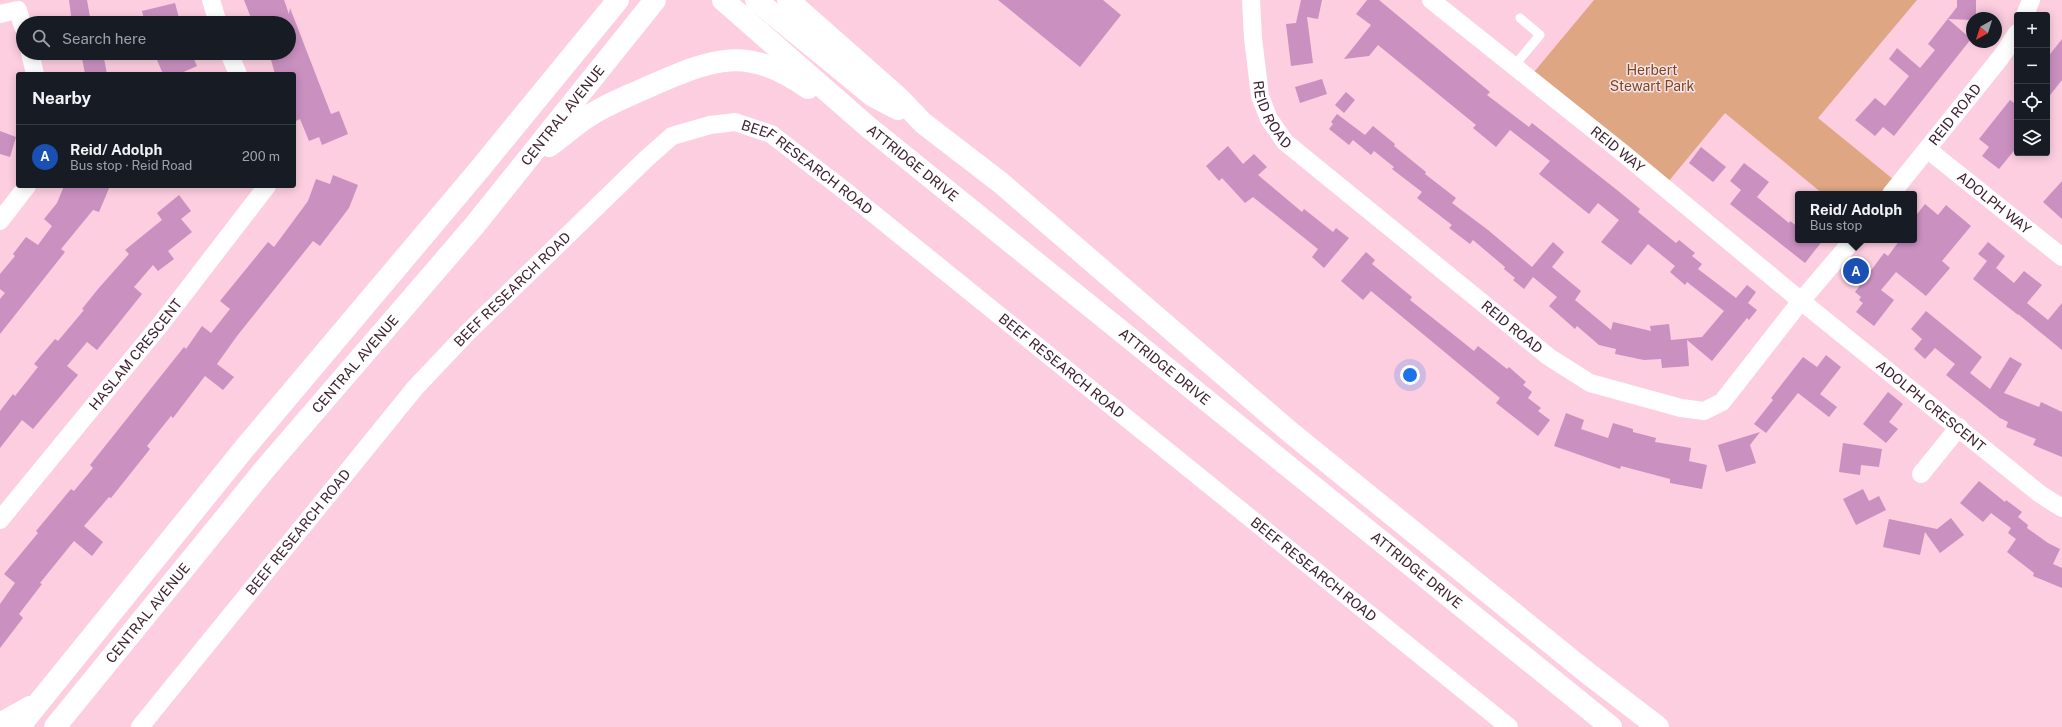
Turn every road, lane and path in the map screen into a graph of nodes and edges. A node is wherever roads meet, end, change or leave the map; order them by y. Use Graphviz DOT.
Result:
graph roads {
  1 [pos="211,0"];
  2 [pos="618,0"];
  3 [pos="655,0"];
  4 [pos="723,0"];
  5 [pos="756,0"];
  6 [pos="788,0"];
  7 [pos="1251,0"];
  8 [pos="1431,0"];
  9 [pos="2030,0"];
  10 [pos="606,9"];
  11 [pos="2026,12"];
  12 [pos="19,13"];
  13 [pos="0,14"];
  14 [pos="216,16"];
  15 [pos="1520,18"];
  16 [pos="2014,38"];
  17 [pos="32,60"];
  18 [pos="232,60"];
  19 [pos="1514,66"];
  20 [pos="35,72"];
  21 [pos="237,72"];
  22 [pos="923,123"];
  23 [pos="867,126"];
  24 [pos="1927,149"];
  25 [pos="530,157"];
  26 [pos="26,188"];
  27 [pos="266,188"];
  28 [pos="1893,191"];
  29 [pos="0,222"];
  30 [pos="1850,243"];
  31 [pos="2062,257"];
  32 [pos="1801,302"];
  33 [pos="1959,427"];
  34 [pos="1922,474"];
  35 [pos="2062,508"];
  36 [pos="0,520"];
  37 [pos="38,702"];
  38 [pos="0,724"];
  39 [pos="19,727"];
  40 [pos="55,727"];
  41 [pos="140,727"];
  42 [pos="1509,727"];
  43 [pos="1611,727"];
  44 [pos="1658,727"];
  1 -- 14 [label="street"];
  2 -- 10 [label="main road, CENTRAL AVENUE"];
  3 -- 25 [label="main road, CENTRAL AVENUE"];
  4 -- 23 [label="main road, ATTRIDGE DRIVE"];
  5 -- 22 [label="main road"];
  6 -- 22 [label="main road, ATTRIDGE DRIVE"];
  7 -- 32 [label="street, REID ROAD"];
  8 -- 19 [label="street, REID WAY"];
  9 -- 11 [label="street"];
  10 -- 37 [label="main road, CENTRAL AVENUE"];
  12 -- 13 [label="street"];
  15 -- 19 [label="lane"];
  16 -- 24 [label="street, REID ROAD"];
  17 -- 20 [label="street"];
  18 -- 21 [label="street"];
  19 -- 32 [label="street, REID WAY"];
  22 -- 44 [label="main road, ATTRIDGE DRIVE"];
  23 -- 25 [label="main road"];
  23 -- 43 [label="main road, ATTRIDGE DRIVE"];
  24 -- 28 [label="street, REID ROAD"];
  24 -- 31 [label="street, ADOLPH WAY"];
  25 -- 40 [label="main road, CENTRAL AVENUE"];
  26 -- 29 [label="street"];
  27 -- 36 [label="street, HASLAM CRESCENT"];
  30 -- 32 [label="street, REID ROAD"];
  32 -- 33 [label="street, ADOLPH CRESCENT"];
  33 -- 34 [label="street"];
  33 -- 35 [label="street, ADOLPH CRESCENT"];
  37 -- 38 [label="main road"];
  37 -- 39 [label="main road, CENTRAL AVENUE"];
  41 -- 42 [label="street, BEEF RESEARCH ROAD"];
}
